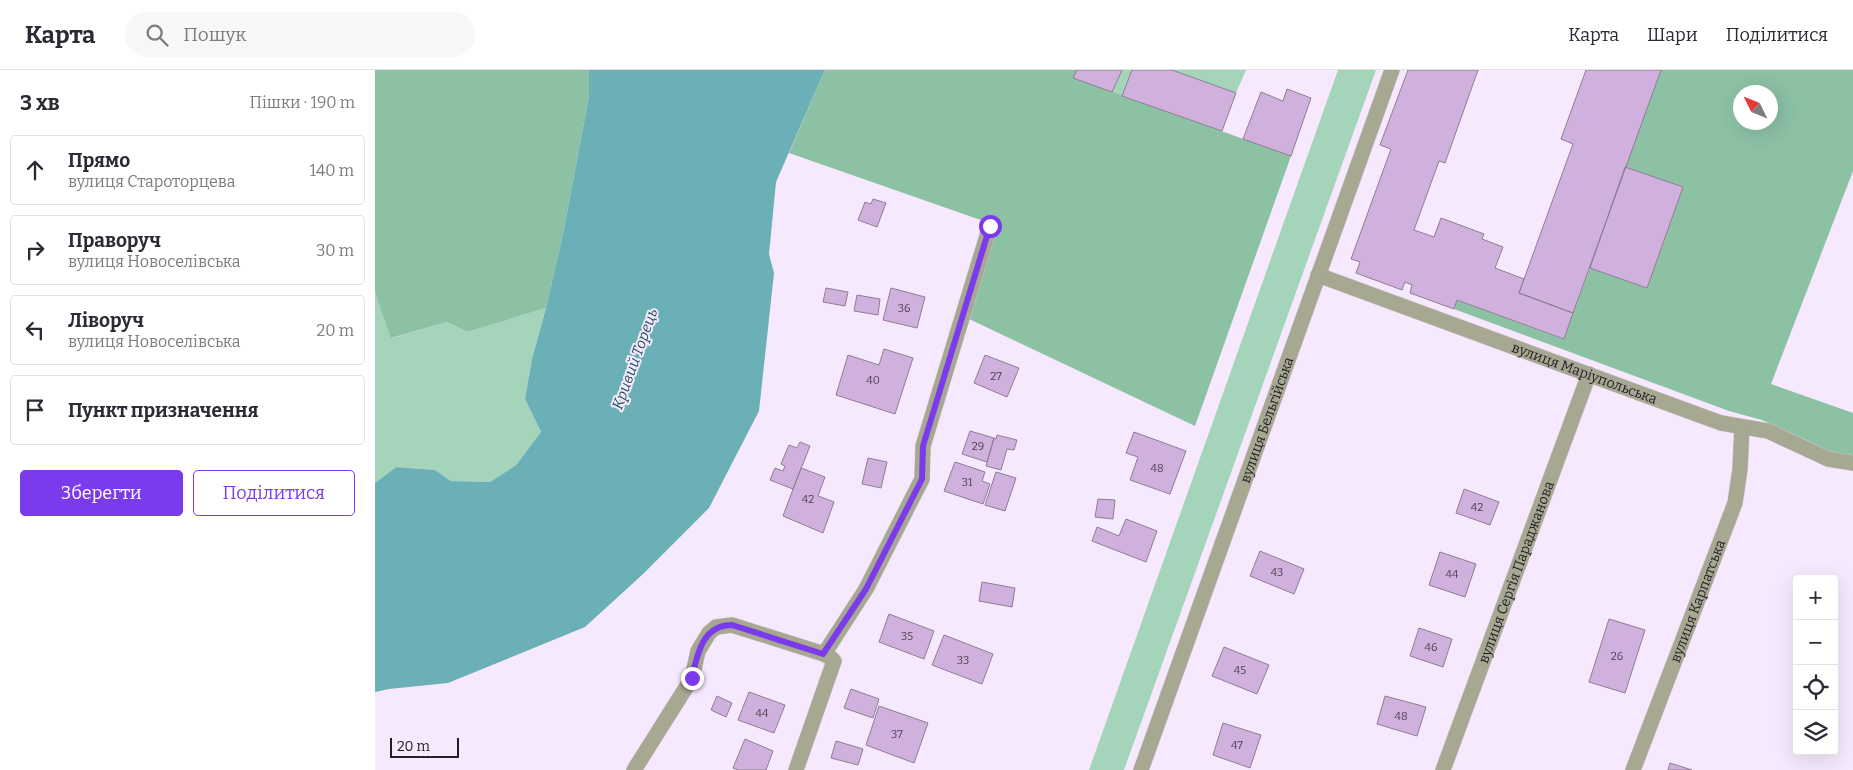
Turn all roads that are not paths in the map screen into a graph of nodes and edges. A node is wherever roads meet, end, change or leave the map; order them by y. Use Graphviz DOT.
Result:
graph roads {
  1 [pos="1392,70"];
  2 [pos="990,226"];
  3 [pos="1318,275"];
  4 [pos="1589,374"];
  5 [pos="1742,427"];
  6 [pos="1853,463"];
  7 [pos="829,658"];
  8 [pos="634,770"];
  9 [pos="796,770"];
  10 [pos="1141,770"];
  11 [pos="1443,770"];
  12 [pos="1633,770"];
  1 -- 3 [label="street, вулиця Бельгійська"];
  2 -- 7 [label="street"];
  3 -- 4 [label="street, вулиця Маріупольська"];
  3 -- 10 [label="street, вулиця Бельгійська"];
  4 -- 5 [label="street, вулиця Маріупольська"];
  4 -- 11 [label="street, вулиця Сергія Параджанова"];
  5 -- 6 [label="street, вулиця Маріупольська"];
  5 -- 12 [label="street, вулиця Карпатська"];
  7 -- 8 [label="street"];
  7 -- 9 [label="street"];
}
